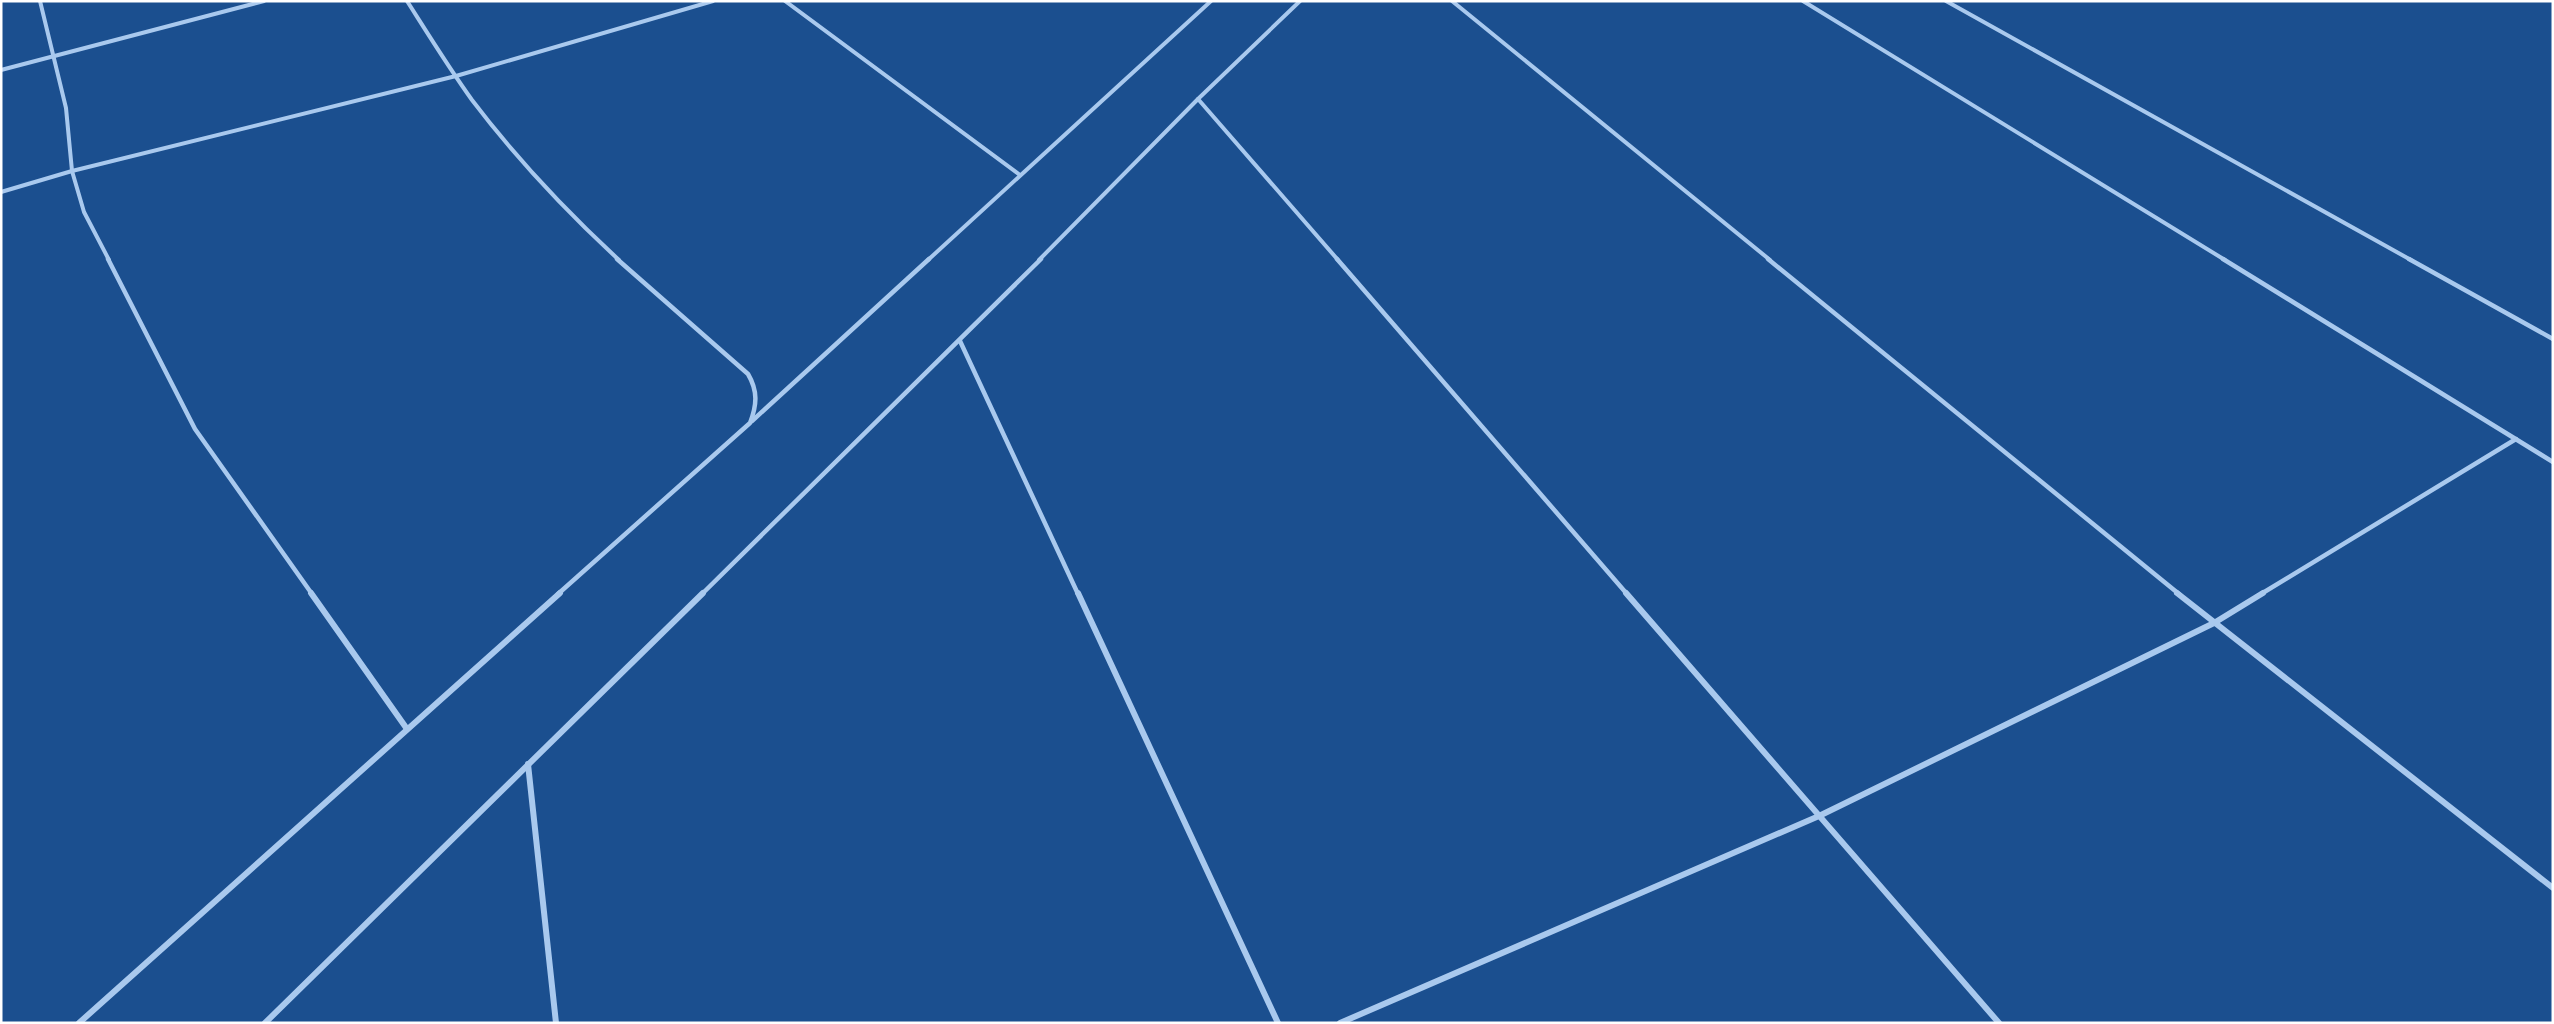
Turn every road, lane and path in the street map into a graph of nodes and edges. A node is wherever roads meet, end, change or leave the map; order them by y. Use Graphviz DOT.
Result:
graph roads {
  1 [pos="40,1"];
  2 [pos="264,1"];
  3 [pos="407,1"];
  4 [pos="713,1"];
  5 [pos="785,1"];
  6 [pos="1210,1"];
  7 [pos="1300,1"];
  8 [pos="1452,1"];
  9 [pos="1803,1"];
  10 [pos="1946,1"];
  11 [pos="54,56"];
  12 [pos="1,70"];
  13 [pos="456,76"];
  14 [pos="1198,98"];
  15 [pos="72,171"];
  16 [pos="1020,174"];
  17 [pos="1,192"];
  18 [pos="2553,339"];
  19 [pos="960,341"];
  20 [pos="750,423"];
  21 [pos="2516,439"];
  22 [pos="2553,462"];
  23 [pos="2214,623"];
  24 [pos="407,729"];
  25 [pos="528,764"];
  26 [pos="1819,816"];
  27 [pos="2553,888"];
  28 [pos="79,1023"];
  29 [pos="265,1023"];
  30 [pos="556,1023"];
  31 [pos="1278,1023"];
  32 [pos="1340,1023"];
  33 [pos="1999,1023"];
  1 -- 11 [label="street"];
  2 -- 11 [label="street"];
  3 -- 13 [label="street"];
  4 -- 13 [label="street"];
  5 -- 16 [label="street"];
  6 -- 16 [label="street"];
  7 -- 14 [label="street"];
  8 -- 23 [label="street"];
  9 -- 21 [label="street"];
  10 -- 18 [label="street"];
  11 -- 12 [label="street"];
  11 -- 15 [label="street"];
  13 -- 15 [label="street"];
  13 -- 20 [label="street"];
  14 -- 19 [label="street"];
  14 -- 26 [label="street"];
  15 -- 17 [label="street"];
  15 -- 24 [label="street"];
  16 -- 20 [label="street"];
  19 -- 25 [label="street"];
  19 -- 31 [label="street"];
  20 -- 24 [label="street"];
  21 -- 22 [label="street"];
  21 -- 23 [label="street"];
  23 -- 26 [label="street"];
  23 -- 27 [label="street"];
  24 -- 28 [label="street"];
  25 -- 29 [label="street"];
  25 -- 30 [label="street"];
  26 -- 32 [label="street"];
  26 -- 33 [label="street"];
}
